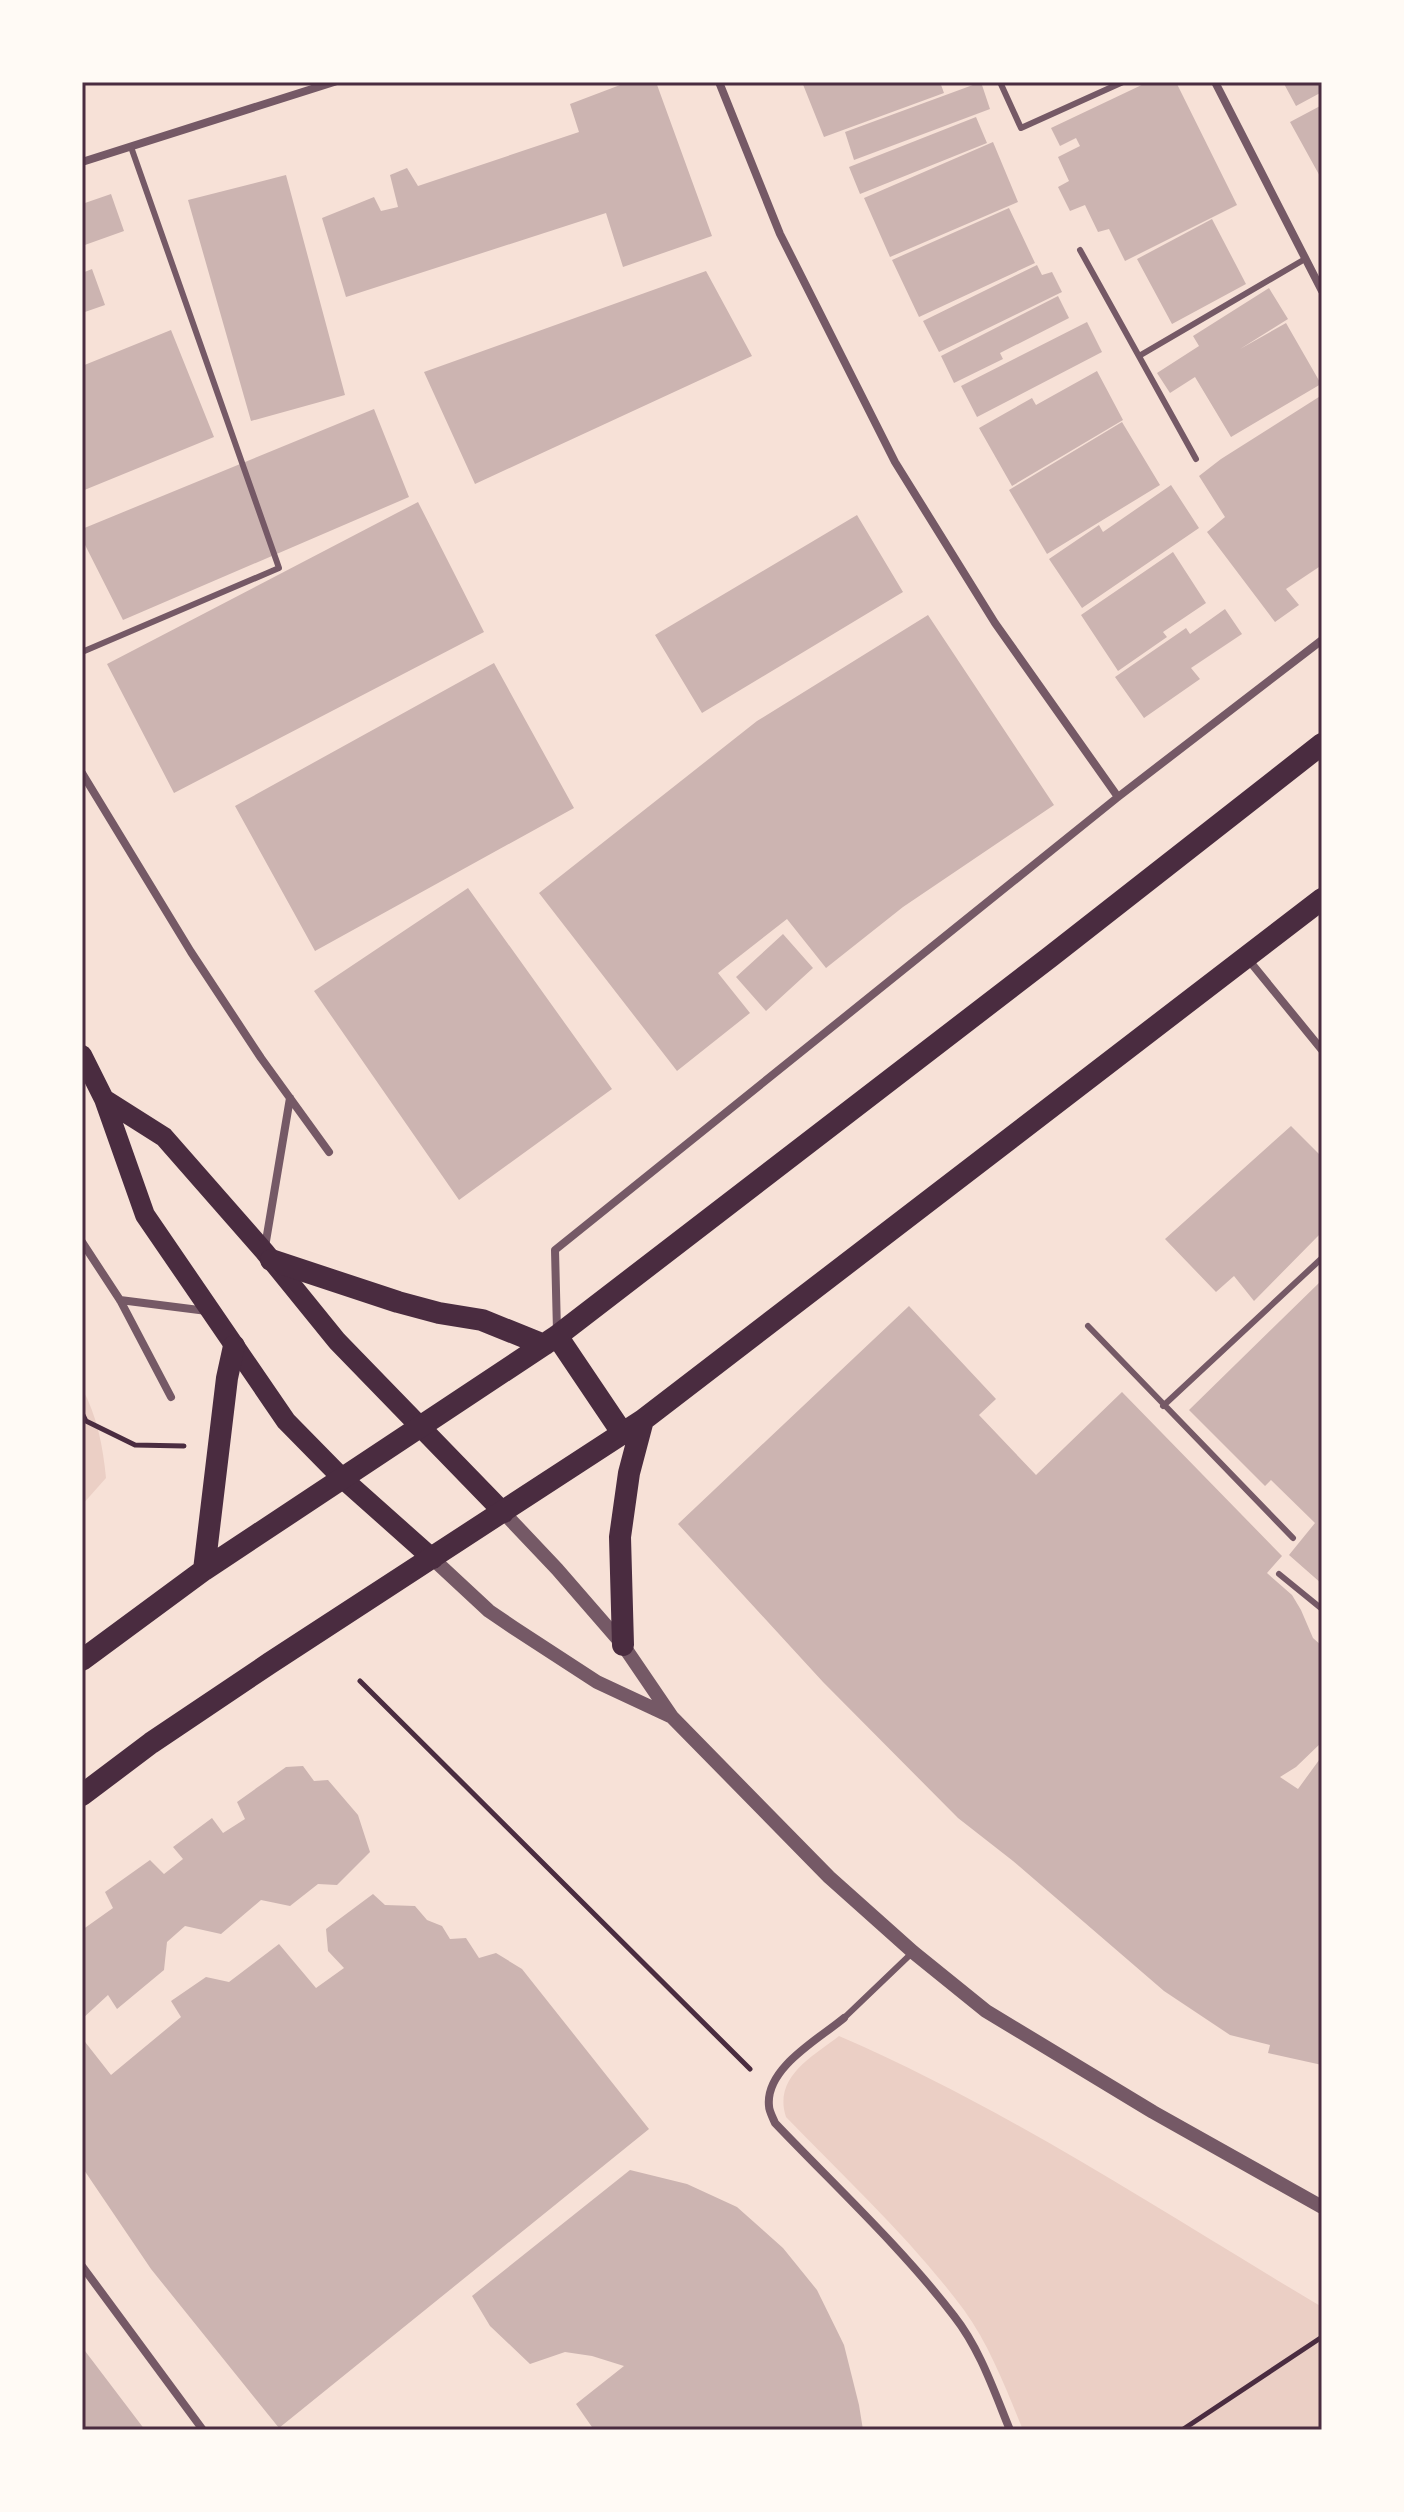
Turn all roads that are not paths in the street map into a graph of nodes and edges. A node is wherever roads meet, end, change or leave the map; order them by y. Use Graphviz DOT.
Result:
graph roads {
  1 [pos="334,82"];
  2 [pos="719,82"];
  3 [pos="1000,82"];
  4 [pos="1123,82"];
  5 [pos="1215,82"];
  6 [pos="131,147"];
  7 [pos="82,162"];
  8 [pos="1080,250"];
  9 [pos="1305,259"];
  10 [pos="1322,291"];
  11 [pos="1139,356"];
  12 [pos="1196,459"];
  13 [pos="1322,640"];
  14 [pos="82,652"];
  15 [pos="1322,744"];
  16 [pos="82,773"];
  17 [pos="1118,797"];
  18 [pos="1322,899"];
  19 [pos="1247,957"];
  20 [pos="1322,1050"];
  21 [pos="82,1055"];
  22 [pos="290,1098"];
  23 [pos="104,1099"];
  24 [pos="329,1152"];
  25 [pos="82,1242"];
  26 [pos="268,1256"];
  27 [pos="1322,1258"];
  28 [pos="120,1300"];
  29 [pos="211,1311"];
  30 [pos="1088,1326"];
  31 [pos="550,1340"];
  32 [pos="234,1346"];
  33 [pos="171,1397"];
  34 [pos="1163,1406"];
  35 [pos="643,1420"];
  36 [pos="419,1428"];
  37 [pos="623,1434"];
  38 [pos="342,1478"];
  39 [pos="504,1513"];
  40 [pos="1293,1538"];
  41 [pos="433,1559"];
  42 [pos="204,1570"];
  43 [pos="1279,1574"];
  44 [pos="1322,1609"];
  45 [pos="623,1645"];
  46 [pos="82,1660"];
  47 [pos="672,1717"];
  48 [pos="82,1795"];
  49 [pos="913,1952"];
  50 [pos="844,2018"];
  51 [pos="1322,2207"];
  52 [pos="82,2266"];
  53 [pos="203,2430"];
  54 [pos="1010,2430"];
  1 -- 6 [label="street"];
  2 -- 17 [label="street"];
  3 -- 4 [label="lane"];
  5 -- 9 [label="street"];
  6 -- 7 [label="street"];
  6 -- 14 [label="lane"];
  8 -- 11 [label="lane"];
  9 -- 10 [label="street"];
  9 -- 11 [label="lane"];
  11 -- 12 [label="lane"];
  13 -- 17 [label="street"];
  15 -- 31 [label="highway"];
  16 -- 22 [label="street"];
  17 -- 31 [label="street"];
  18 -- 19 [label="highway"];
  19 -- 20 [label="street"];
  19 -- 35 [label="highway"];
  21 -- 23 [label="main road"];
  22 -- 24 [label="street"];
  22 -- 26 [label="street"];
  23 -- 26 [label="main road"];
  23 -- 29 [label="main road"];
  25 -- 28 [label="street"];
  26 -- 31 [label="highway"];
  26 -- 36 [label="main road"];
  27 -- 34 [label="lane"];
  28 -- 29 [label="street"];
  28 -- 33 [label="street"];
  29 -- 32 [label="main road"];
  30 -- 34 [label="lane"];
  31 -- 36 [label="highway"];
  31 -- 37 [label="highway"];
  32 -- 38 [label="main road"];
  32 -- 42 [label="highway"];
  34 -- 40 [label="lane"];
  35 -- 37 [label="highway"];
  35 -- 45 [label="highway"];
  36 -- 38 [label="highway"];
  36 -- 39 [label="main road"];
  37 -- 39 [label="highway"];
  38 -- 41 [label="main road"];
  38 -- 42 [label="highway"];
  39 -- 41 [label="highway"];
  39 -- 45 [label="street"];
  41 -- 47 [label="street"];
  41 -- 48 [label="highway"];
  42 -- 46 [label="highway"];
  43 -- 44 [label="lane"];
  45 -- 47 [label="street"];
  47 -- 49 [label="street"];
  49 -- 50 [label="lane"];
  49 -- 51 [label="street"];
  50 -- 54 [label="street"];
  52 -- 53 [label="street"];
}
